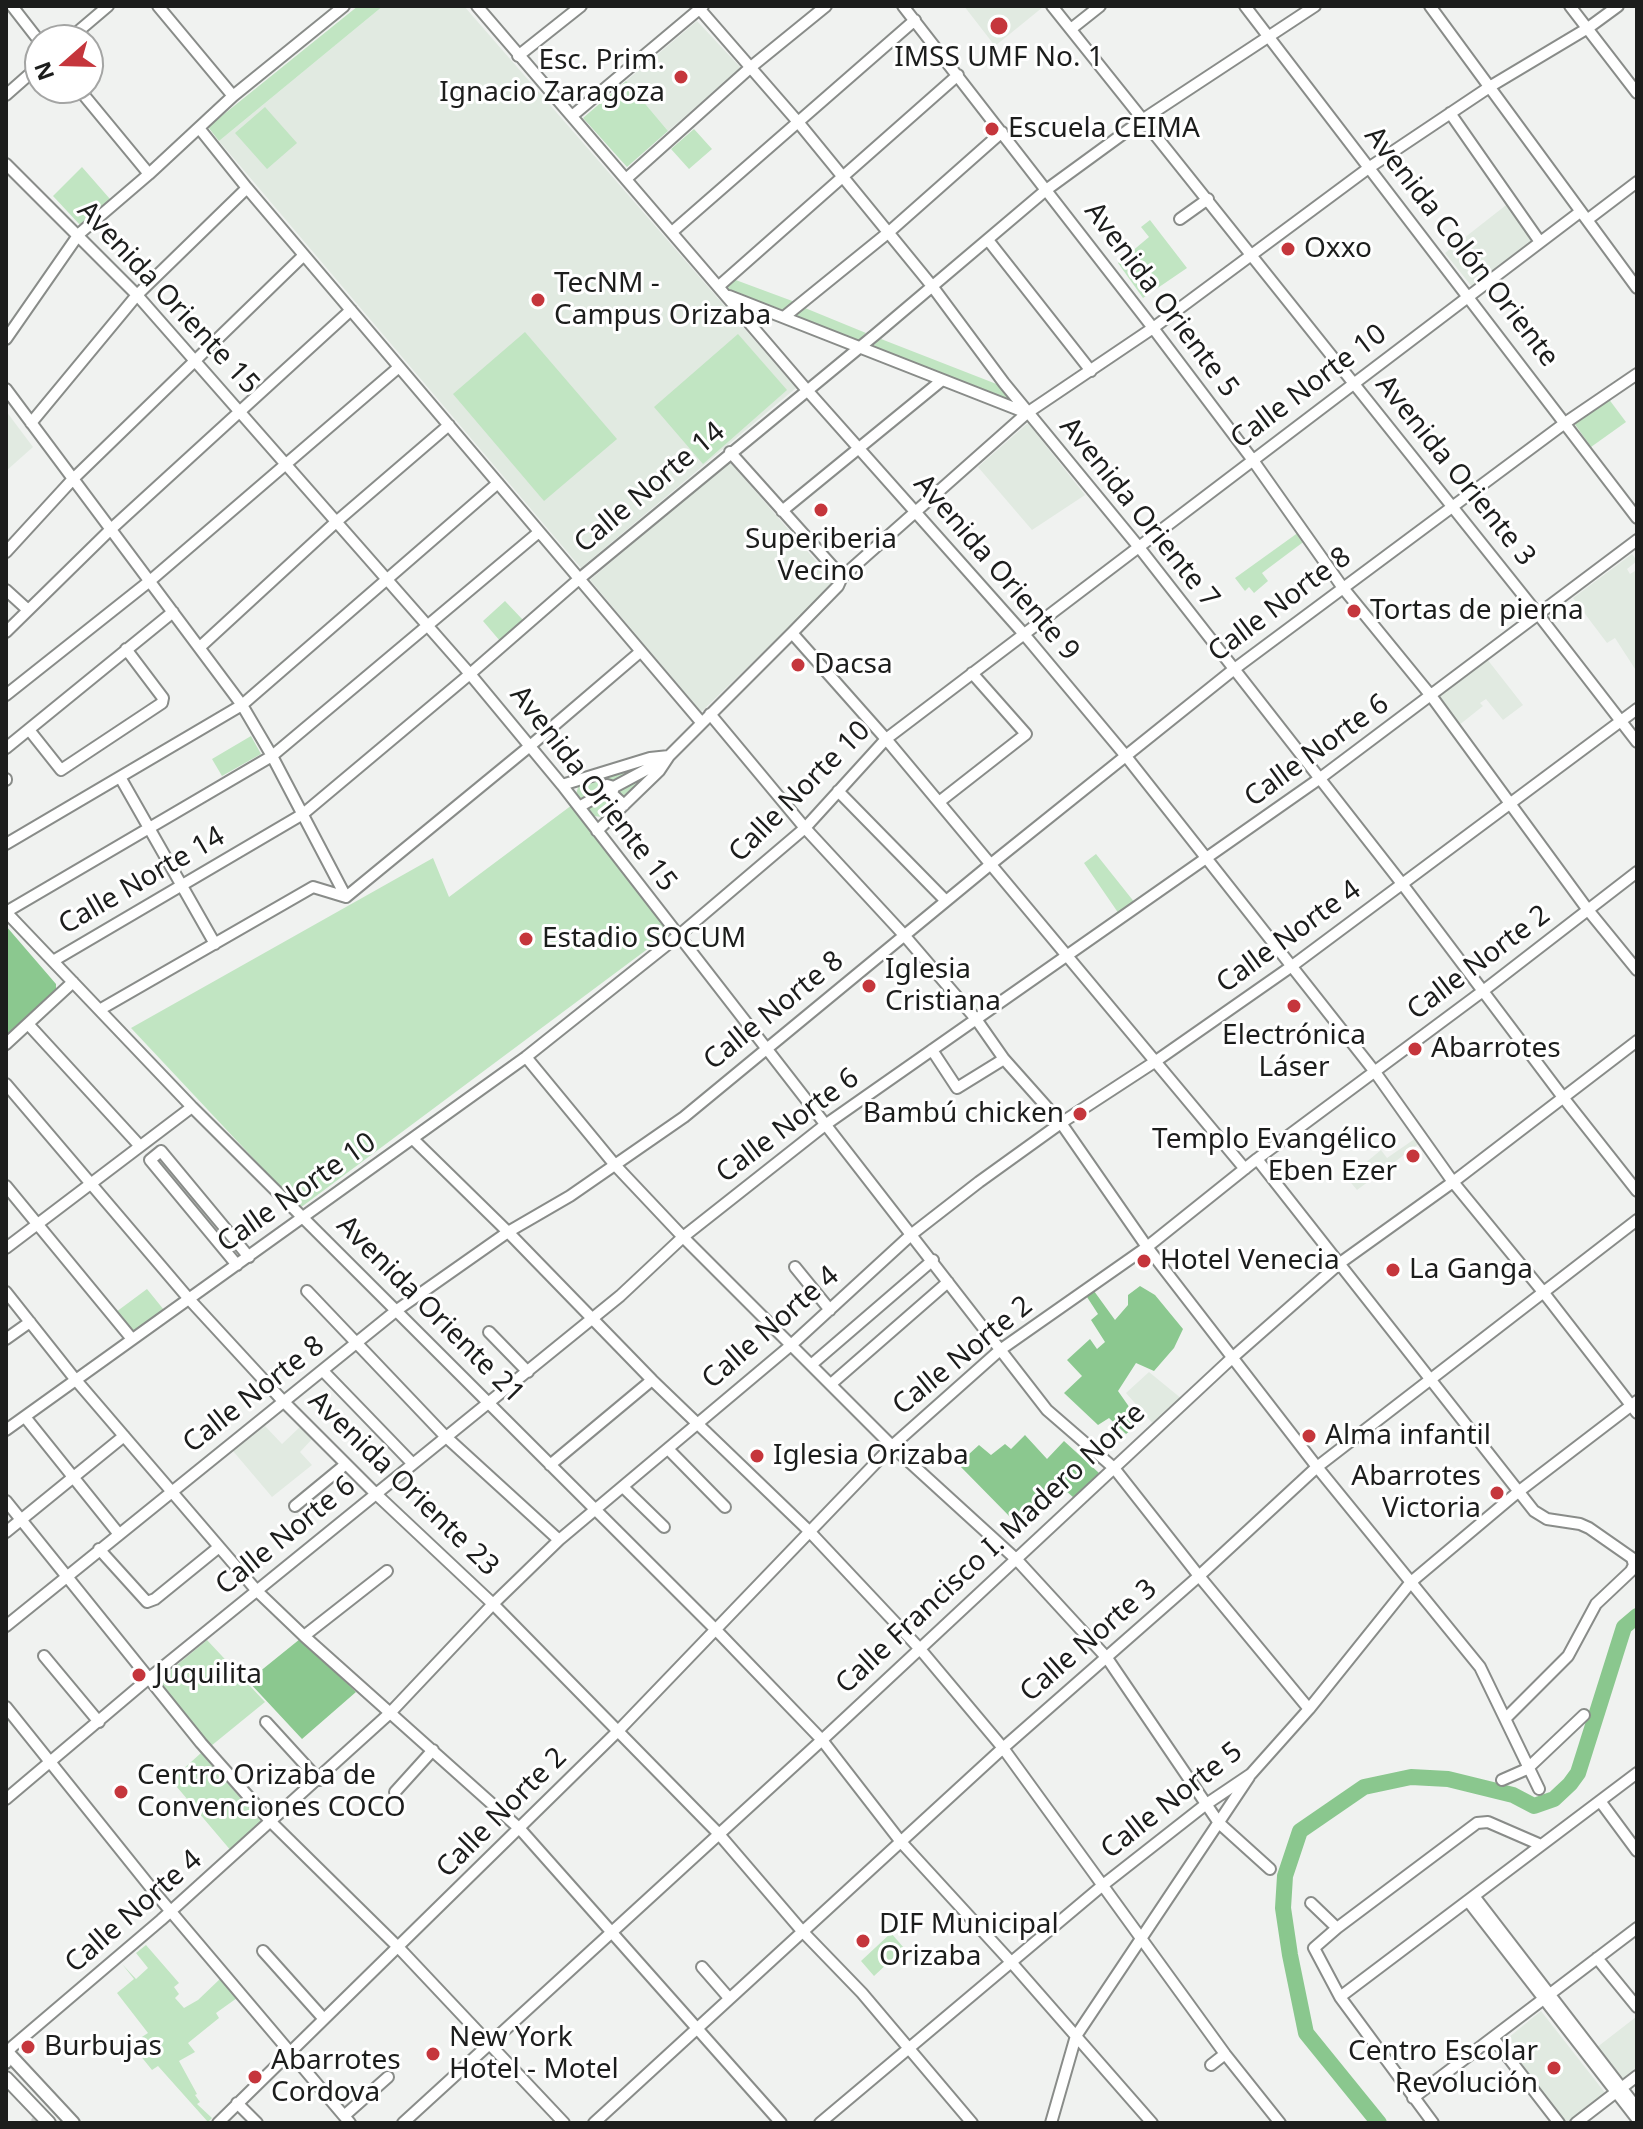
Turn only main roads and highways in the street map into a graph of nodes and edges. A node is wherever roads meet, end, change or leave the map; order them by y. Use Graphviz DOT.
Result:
graph roads {
  1 [pos="6,2055"];
  2 [pos="6,2078"];
  3 [pos="43,2119"];
  4 [pos="73,2123"];
  1 -- 4 [label="main road"];
  2 -- 3 [label="main road"];
}
